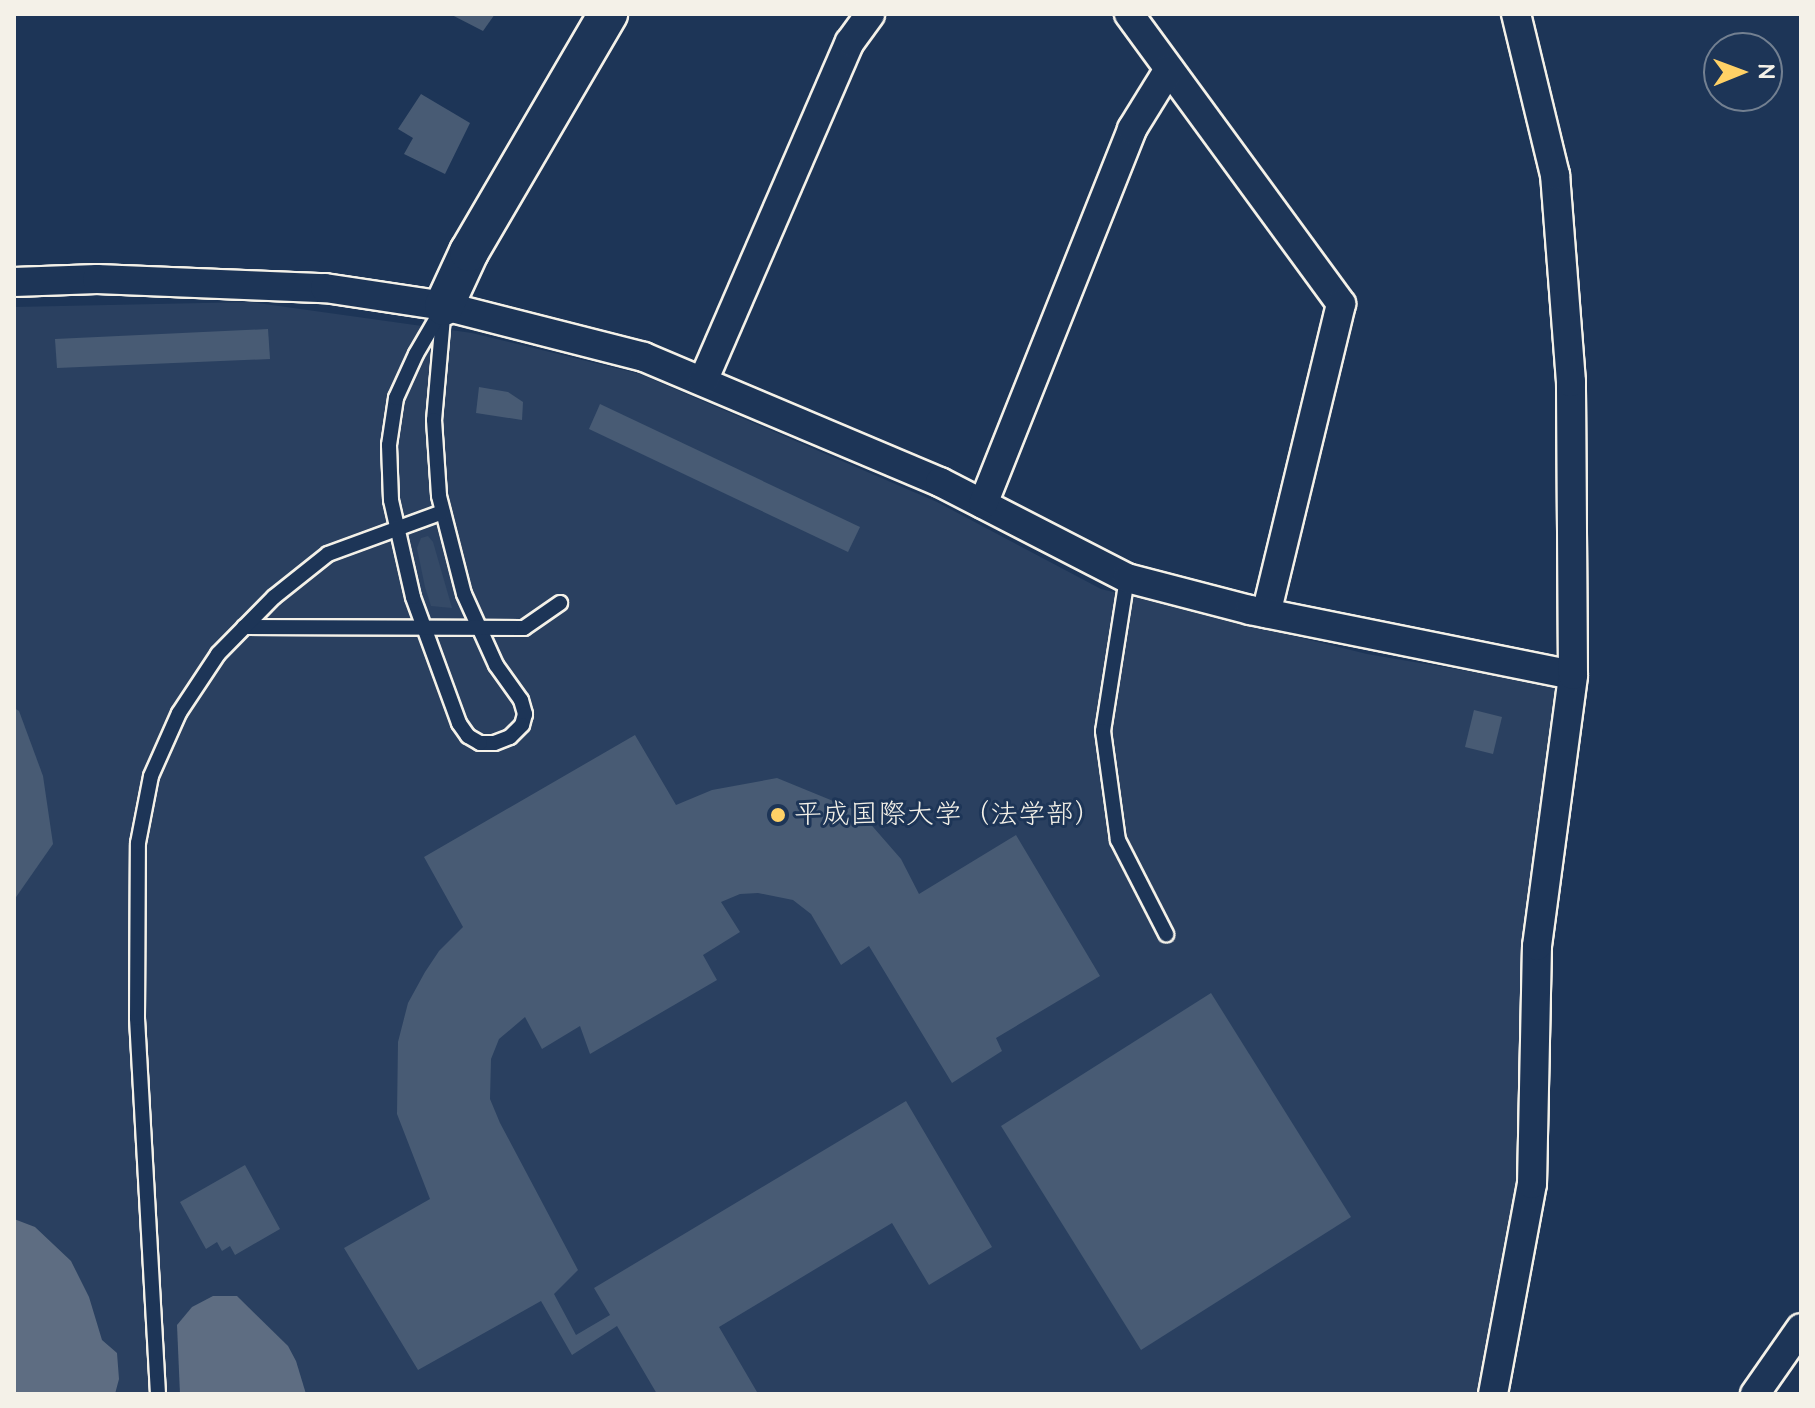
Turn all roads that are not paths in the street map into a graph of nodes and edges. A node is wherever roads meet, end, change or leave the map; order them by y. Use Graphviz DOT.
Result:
graph roads {
  1 [pos="608,14"];
  2 [pos="870,14"];
  3 [pos="1129,14"];
  4 [pos="1516,14"];
  5 [pos="1169,69"];
  6 [pos="14,282"];
  7 [pos="444,306"];
  8 [pos="703,381"];
  9 [pos="983,504"];
  10 [pos="443,512"];
  11 [pos="396,529"];
  12 [pos="1127,578"];
  13 [pos="560,603"];
  14 [pos="1266,613"];
  15 [pos="244,627"];
  16 [pos="423,628"];
  17 [pos="478,628"];
  18 [pos="1573,675"];
  19 [pos="1166,934"];
  20 [pos="1801,1328"];
  21 [pos="158,1394"];
  22 [pos="1493,1394"];
  23 [pos="1755,1394"];
  1 -- 7 [label="street"];
  2 -- 8 [label="street"];
  3 -- 5 [label="street"];
  4 -- 18 [label="street"];
  5 -- 9 [label="street"];
  5 -- 14 [label="street"];
  6 -- 7 [label="street"];
  7 -- 8 [label="street"];
  7 -- 10 [label="lane"];
  7 -- 11 [label="lane"];
  8 -- 9 [label="street"];
  9 -- 12 [label="street"];
  10 -- 11 [label="lane"];
  10 -- 17 [label="lane"];
  11 -- 15 [label="lane"];
  11 -- 16 [label="lane"];
  12 -- 14 [label="street"];
  12 -- 19 [label="lane"];
  13 -- 17 [label="lane"];
  14 -- 18 [label="street"];
  15 -- 16 [label="lane"];
  15 -- 21 [label="lane"];
  16 -- 17 [label="lane"];
  16 -- 17 [label="lane"];
  18 -- 22 [label="street"];
  20 -- 23 [label="street"];
}
